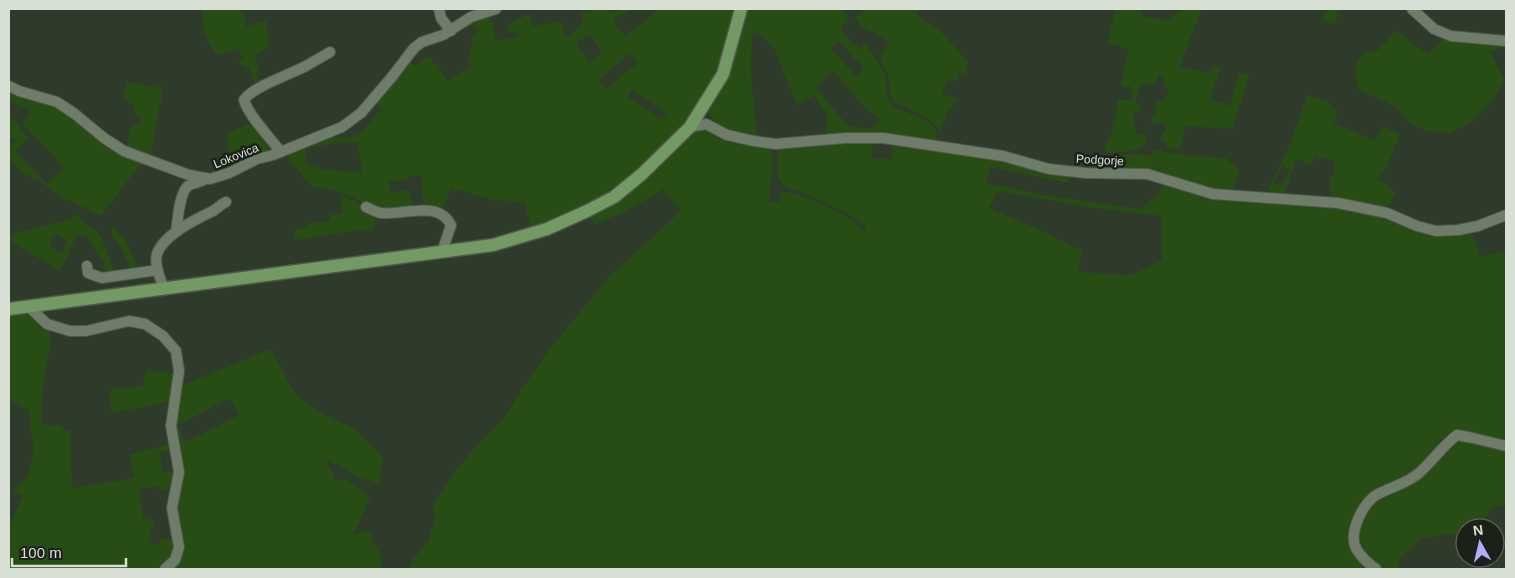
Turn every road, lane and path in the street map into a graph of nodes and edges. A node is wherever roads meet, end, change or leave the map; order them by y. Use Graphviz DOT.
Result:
graph roads {
  1 [pos="439,9"];
  2 [pos="496,9"];
  3 [pos="742,9"];
  4 [pos="1412,9"];
  5 [pos="451,30"];
  6 [pos="1506,41"];
  7 [pos="330,52"];
  8 [pos="9,86"];
  9 [pos="690,127"];
  10 [pos="281,152"];
  11 [pos="207,178"];
  12 [pos="226,202"];
  13 [pos="366,206"];
  14 [pos="1506,215"];
  15 [pos="176,232"];
  16 [pos="442,252"];
  17 [pos="87,266"];
  18 [pos="158,270"];
  19 [pos="164,288"];
  20 [pos="28,306"];
  21 [pos="9,309"];
  22 [pos="1506,446"];
  23 [pos="165,569"];
  24 [pos="1376,569"];
  1 -- 5 [label="street"];
  2 -- 5 [label="street, Lokovica"];
  3 -- 9 [label="main road"];
  4 -- 6 [label="street"];
  5 -- 10 [label="street, Lokovica"];
  7 -- 10 [label="street"];
  8 -- 11 [label="street, Lokovica"];
  9 -- 14 [label="street, Podgorje"];
  9 -- 16 [label="main road"];
  10 -- 11 [label="street, Lokovica"];
  11 -- 15 [label="street"];
  12 -- 15 [label="street"];
  13 -- 16 [label="street"];
  15 -- 18 [label="street"];
  16 -- 19 [label="main road"];
  17 -- 18 [label="street"];
  18 -- 19 [label="street"];
  19 -- 20 [label="main road"];
  20 -- 21 [label="main road"];
  20 -- 23 [label="street"];
  22 -- 24 [label="street"];
}
